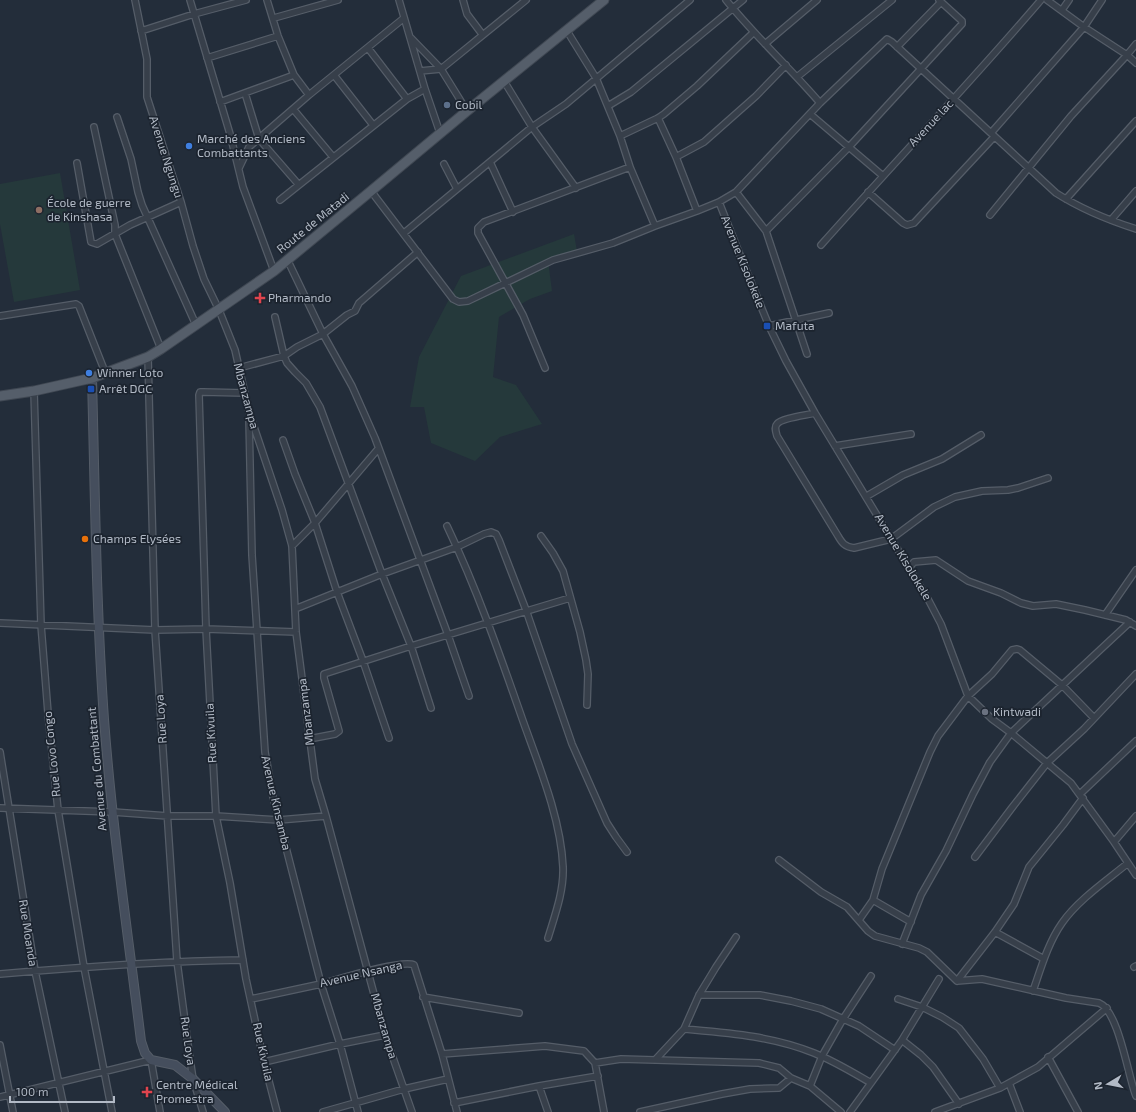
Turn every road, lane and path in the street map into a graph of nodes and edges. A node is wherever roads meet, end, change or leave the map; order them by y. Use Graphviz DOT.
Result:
graph roads {
  1 [pos="135,0"];
  2 [pos="190,0"];
  3 [pos="246,0"];
  4 [pos="267,0"];
  5 [pos="338,0"];
  6 [pos="399,0"];
  7 [pos="463,0"];
  8 [pos="604,0"];
  9 [pos="690,0"];
  10 [pos="726,0"];
  11 [pos="743,0"];
  12 [pos="817,0"];
  13 [pos="892,0"];
  14 [pos="1041,0"];
  15 [pos="1047,0"];
  16 [pos="1069,0"];
  17 [pos="1102,0"];
  18 [pos="524,1"];
  19 [pos="940,1"];
  20 [pos="733,9"];
  21 [pos="1062,10"];
  22 [pos="194,14"];
  23 [pos="274,18"];
  24 [pos="404,18"];
  25 [pos="1084,27"];
  26 [pos="567,30"];
  27 [pos="141,31"];
  28 [pos="754,32"];
  29 [pos="482,34"];
  30 [pos="278,36"];
  31 [pos="410,37"];
  32 [pos="765,44"];
  33 [pos="1136,44"];
  34 [pos="897,47"];
  35 [pos="368,48"];
  36 [pos="1127,55"];
  37 [pos="207,58"];
  38 [pos="1136,63"];
  39 [pos="786,65"];
  40 [pos="921,68"];
  41 [pos="441,69"];
  42 [pos="420,71"];
  43 [pos="294,75"];
  44 [pos="334,75"];
  45 [pos="797,77"];
  46 [pos="596,78"];
  47 [pos="504,81"];
  48 [pos="425,88"];
  49 [pos="245,93"];
  50 [pos="309,95"];
  51 [pos="407,99"];
  52 [pos="953,99"];
  53 [pos="220,102"];
  54 [pos="820,103"];
  55 [pos="608,106"];
  56 [pos="294,110"];
  57 [pos="467,111"];
  58 [pos="810,114"];
  59 [pos="117,117"];
  60 [pos="658,118"];
  61 [pos="1136,121"];
  62 [pos="373,125"];
  63 [pos="94,127"];
  64 [pos="532,127"];
  65 [pos="440,133"];
  66 [pos="993,135"];
  67 [pos="620,136"];
  68 [pos="259,139"];
  69 [pos="849,147"];
  70 [pos="333,157"];
  71 [pos="676,157"];
  72 [pos="490,162"];
  73 [pos="77,163"];
  74 [pos="444,164"];
  75 [pos="630,167"];
  76 [pos="239,168"];
  77 [pos="1029,169"];
  78 [pos="883,176"];
  79 [pos="299,185"];
  80 [pos="576,188"];
  81 [pos="457,189"];
  82 [pos="371,191"];
  83 [pos="1136,191"];
  84 [pos="736,192"];
  85 [pos="868,192"];
  86 [pos="1066,199"];
  87 [pos="280,200"];
  88 [pos="181,202"];
  89 [pos="719,202"];
  90 [pos="697,211"];
  91 [pos="513,212"];
  92 [pos="990,215"];
  93 [pos="148,217"];
  94 [pos="1110,220"];
  95 [pos="656,226"];
  96 [pos="1136,229"];
  97 [pos="766,231"];
  98 [pos="404,233"];
  99 [pos="115,234"];
  100 [pos="821,245"];
  101 [pos="418,252"];
  102 [pos="287,258"];
  103 [pos="274,271"];
  104 [pos="505,284"];
  105 [pos="219,310"];
  106 [pos="829,313"];
  107 [pos="0,316"];
  108 [pos="274,317"];
  109 [pos="796,320"];
  110 [pos="196,325"];
  111 [pos="769,326"];
  112 [pos="323,334"];
  113 [pos="162,349"];
  114 [pos="807,354"];
  115 [pos="284,356"];
  116 [pos="148,357"];
  117 [pos="239,368"];
  118 [pos="545,368"];
  119 [pos="105,372"];
  120 [pos="92,378"];
  121 [pos="34,391"];
  122 [pos="245,394"];
  123 [pos="0,396"];
  124 [pos="249,412"];
  125 [pos="815,413"];
  126 [pos="911,434"];
  127 [pos="980,435"];
  128 [pos="284,440"];
  129 [pos="835,446"];
  130 [pos="378,449"];
  131 [pos="1048,478"];
  132 [pos="348,485"];
  133 [pos="866,496"];
  134 [pos="315,523"];
  135 [pos="447,526"];
  136 [pos="540,536"];
  137 [pos="891,539"];
  138 [pos="292,546"];
  139 [pos="457,547"];
  140 [pos="419,560"];
  141 [pos="909,568"];
  142 [pos="1136,570"];
  143 [pos="382,574"];
  144 [pos="337,592"];
  145 [pos="570,598"];
  146 [pos="295,610"];
  147 [pos="526,610"];
  148 [pos="1105,615"];
  149 [pos="1130,622"];
  150 [pos="0,623"];
  151 [pos="487,623"];
  152 [pos="41,625"];
  153 [pos="99,626"];
  154 [pos="1136,626"];
  155 [pos="206,629"];
  156 [pos="155,630"];
  157 [pos="257,630"];
  158 [pos="296,632"];
  159 [pos="448,635"];
  160 [pos="411,646"];
  161 [pos="363,661"];
  162 [pos="1136,674"];
  163 [pos="1062,686"];
  164 [pos="469,696"];
  165 [pos="968,696"];
  166 [pos="587,704"];
  167 [pos="431,708"];
  168 [pos="1094,718"];
  169 [pos="1011,733"];
  170 [pos="389,738"];
  171 [pos="309,739"];
  172 [pos="1136,741"];
  173 [pos="0,752"];
  174 [pos="1048,763"];
  175 [pos="1081,796"];
  176 [pos="0,808"];
  177 [pos="9,808"];
  178 [pos="58,810"];
  179 [pos="113,812"];
  180 [pos="168,816"];
  181 [pos="216,816"];
  182 [pos="326,816"];
  183 [pos="1136,816"];
  184 [pos="279,820"];
  185 [pos="1114,842"];
  186 [pos="627,852"];
  187 [pos="976,857"];
  188 [pos="779,860"];
  189 [pos="1128,862"];
  190 [pos="1136,875"];
  191 [pos="873,900"];
  192 [pos="858,920"];
  193 [pos="911,922"];
  194 [pos="995,932"];
  195 [pos="736,937"];
  196 [pos="548,938"];
  197 [pos="902,944"];
  198 [pos="1044,959"];
  199 [pos="243,960"];
  200 [pos="177,961"];
  201 [pos="132,964"];
  202 [pos="84,967"];
  203 [pos="34,971"];
  204 [pos="369,971"];
  205 [pos="0,974"];
  206 [pos="871,976"];
  207 [pos="939,979"];
  208 [pos="957,981"];
  209 [pos="320,984"];
  210 [pos="1033,990"];
  211 [pos="699,995"];
  212 [pos="423,996"];
  213 [pos="251,999"];
  214 [pos="898,999"];
  215 [pos="922,1007"];
  216 [pos="1107,1008"];
  217 [pos="519,1013"];
  218 [pos="843,1019"];
  219 [pos="684,1029"];
  220 [pos="385,1035"];
  221 [pos="902,1040"];
  222 [pos="340,1044"];
  223 [pos="0,1045"];
  224 [pos="895,1050"];
  225 [pos="442,1054"];
  226 [pos="822,1056"];
  227 [pos="1048,1057"];
  228 [pos="656,1059"];
  229 [pos="151,1060"];
  230 [pos="264,1062"];
  231 [pos="595,1063"];
  232 [pos="103,1071"];
  233 [pos="598,1076"];
  234 [pos="791,1078"];
  235 [pos="194,1079"];
  236 [pos="448,1079"];
  237 [pos="59,1082"];
  238 [pos="871,1083"];
  239 [pos="1009,1083"];
  240 [pos="539,1086"];
  241 [pos="810,1086"];
  242 [pos="1000,1088"];
  243 [pos="404,1089"];
  244 [pos="10,1094"];
  245 [pos="0,1096"];
  246 [pos="1136,1096"];
  247 [pos="355,1103"];
  248 [pos="454,1103"];
  249 [pos="959,1104"];
  250 [pos="949,1107"];
  251 [pos="13,1112"];
  252 [pos="65,1112"];
  253 [pos="112,1112"];
  254 [pos="160,1112"];
  255 [pos="203,1112"];
  256 [pos="225,1112"];
  257 [pos="277,1112"];
  258 [pos="324,1112"];
  259 [pos="358,1112"];
  260 [pos="412,1112"];
  261 [pos="457,1112"];
  262 [pos="548,1112"];
  263 [pos="604,1112"];
  264 [pos="640,1112"];
  265 [pos="841,1112"];
  266 [pos="850,1112"];
  267 [pos="935,1112"];
  268 [pos="953,1112"];
  269 [pos="1020,1112"];
  270 [pos="1078,1112"];
  1 -- 27 [label="street, Avenue Ngungu"];
  2 -- 22 [label="street"];
  3 -- 22 [label="street"];
  4 -- 23 [label="street"];
  5 -- 23 [label="street"];
  6 -- 24 [label="street"];
  7 -- 29 [label="street"];
  8 -- 26 [label="main road, Route de Matadi"];
  9 -- 46 [label="street"];
  10 -- 20 [label="street"];
  11 -- 20 [label="street"];
  12 -- 32 [label="street"];
  13 -- 45 [label="street"];
  14 -- 52 [label="street, Avenue lac"];
  15 -- 21 [label="street"];
  16 -- 21 [label="street"];
  17 -- 25 [label="street"];
  18 -- 29 [label="street"];
  19 -- 34 [label="street"];
  19 -- 40 [label="street"];
  20 -- 28 [label="street"];
  20 -- 55 [label="street"];
  21 -- 25 [label="street"];
  22 -- 27 [label="street"];
  22 -- 37 [label="street"];
  23 -- 30 [label="street"];
  24 -- 31 [label="street"];
  24 -- 35 [label="street"];
  25 -- 36 [label="street"];
  25 -- 66 [label="street"];
  26 -- 46 [label="street"];
  26 -- 47 [label="main road, Route de Matadi"];
  27 -- 88 [label="street, Avenue Ngungu"];
  28 -- 32 [label="street"];
  28 -- 60 [label="street"];
  29 -- 41 [label="street"];
  30 -- 37 [label="street"];
  30 -- 43 [label="street"];
  31 -- 41 [label="street"];
  31 -- 42 [label="street"];
  32 -- 39 [label="street"];
  33 -- 36 [label="street"];
  34 -- 40 [label="street"];
  34 -- 54 [label="street"];
  35 -- 44 [label="street"];
  35 -- 51 [label="street"];
  36 -- 38 [label="street"];
  36 -- 77 [label="street"];
  37 -- 53 [label="street"];
  39 -- 45 [label="street"];
  39 -- 71 [label="street"];
  40 -- 52 [label="street"];
  40 -- 69 [label="street"];
  41 -- 42 [label="street"];
  41 -- 57 [label="street"];
  42 -- 48 [label="street"];
  43 -- 49 [label="street"];
  43 -- 50 [label="street"];
  44 -- 50 [label="street"];
  44 -- 62 [label="street"];
  45 -- 54 [label="street"];
  46 -- 55 [label="street"];
  46 -- 64 [label="street"];
  47 -- 57 [label="main road, Route de Matadi"];
  47 -- 64 [label="street"];
  48 -- 51 [label="street"];
  48 -- 65 [label="street"];
  49 -- 53 [label="street"];
  49 -- 68 [label="street"];
  50 -- 56 [label="street"];
  51 -- 62 [label="street"];
  52 -- 66 [label="street"];
  52 -- 78 [label="street, Avenue lac"];
  53 -- 76 [label="street"];
  54 -- 58 [label="street"];
  55 -- 67 [label="street"];
  56 -- 68 [label="street"];
  56 -- 70 [label="street"];
  57 -- 65 [label="main road, Route de Matadi"];
  58 -- 69 [label="street"];
  58 -- 84 [label="street"];
  59 -- 93 [label="street"];
  60 -- 67 [label="street"];
  60 -- 71 [label="street"];
  61 -- 86 [label="street"];
  62 -- 70 [label="street"];
  63 -- 99 [label="street"];
  64 -- 72 [label="street"];
  64 -- 80 [label="street"];
  65 -- 82 [label="main road, Route de Matadi"];
  66 -- 77 [label="street"];
  66 -- 85 [label="street"];
  67 -- 75 [label="street"];
  68 -- 76 [label="street"];
  68 -- 79 [label="street"];
  69 -- 78 [label="street"];
  69 -- 97 [label="street"];
  70 -- 79 [label="street"];
  71 -- 90 [label="street"];
  72 -- 81 [label="street"];
  72 -- 91 [label="street"];
  73 -- 99 [label="street"];
  74 -- 81 [label="street"];
  75 -- 80 [label="street"];
  75 -- 95 [label="street"];
  76 -- 103 [label="street"];
  77 -- 86 [label="street"];
  77 -- 92 [label="street"];
  78 -- 85 [label="street, Avenue lac"];
  79 -- 87 [label="street"];
  80 -- 91 [label="street"];
  81 -- 98 [label="street"];
  82 -- 98 [label="street"];
  82 -- 102 [label="main road, Route de Matadi"];
  83 -- 94 [label="street"];
  84 -- 89 [label="street"];
  84 -- 97 [label="street"];
  85 -- 100 [label="street, Avenue lac"];
  86 -- 94 [label="street"];
  88 -- 93 [label="street"];
  88 -- 105 [label="street, Avenue Ngungu"];
  89 -- 90 [label="street"];
  89 -- 111 [label="street, Avenue Kisolokele"];
  90 -- 95 [label="street"];
  91 -- 104 [label="street"];
  93 -- 99 [label="street"];
  93 -- 110 [label="street"];
  94 -- 96 [label="street"];
  95 -- 104 [label="street"];
  97 -- 109 [label="street"];
  98 -- 101 [label="street"];
  99 -- 113 [label="street"];
  101 -- 104 [label="street"];
  101 -- 112 [label="street"];
  102 -- 103 [label="main road, Route de Matadi"];
  102 -- 112 [label="street"];
  103 -- 105 [label="main road, Route de Matadi"];
  104 -- 118 [label="street"];
  105 -- 110 [label="main road, Route de Matadi"];
  105 -- 117 [label="street, Mbanzampa"];
  106 -- 109 [label="street"];
  107 -- 119 [label="street"];
  108 -- 115 [label="street"];
  109 -- 111 [label="street"];
  109 -- 114 [label="street"];
  110 -- 113 [label="main road, Route de Matadi"];
  111 -- 125 [label="street, Avenue Kisolokele"];
  112 -- 115 [label="street"];
  112 -- 130 [label="street"];
  113 -- 116 [label="main road, Route de Matadi"];
  115 -- 117 [label="street"];
  115 -- 132 [label="street"];
  116 -- 119 [label="main road, Route de Matadi"];
  116 -- 156 [label="street, Rue Loya"];
  117 -- 122 [label="street, Mbanzampa"];
  119 -- 120 [label="main road, Route de Matadi"];
  120 -- 121 [label="main road, Route de Matadi"];
  120 -- 153 [label="street, Avenue du Combattant"];
  121 -- 123 [label="main road, Route de Matadi"];
  121 -- 152 [label="street, Rue Lovo Congo"];
  122 -- 124 [label="street, Mbanzampa"];
  122 -- 155 [label="street, Rue Kivuila"];
  124 -- 138 [label="street, Mbanzampa"];
  124 -- 157 [label="street, Avenue Kinsamba"];
  125 -- 129 [label="street, Avenue Kisolokele"];
  125 -- 137 [label="street"];
  126 -- 129 [label="street"];
  127 -- 133 [label="street"];
  128 -- 134 [label="street"];
  129 -- 133 [label="street, Avenue Kisolokele"];
  130 -- 132 [label="street"];
  130 -- 140 [label="street"];
  131 -- 137 [label="street"];
  132 -- 134 [label="street"];
  132 -- 143 [label="street"];
  133 -- 137 [label="street, Avenue Kisolokele"];
  134 -- 138 [label="street"];
  134 -- 144 [label="street"];
  135 -- 139 [label="street"];
  136 -- 145 [label="street"];
  137 -- 141 [label="street, Avenue Kisolokele"];
  138 -- 146 [label="street, Mbanzampa"];
  139 -- 140 [label="street"];
  139 -- 147 [label="street"];
  139 -- 151 [label="street"];
  140 -- 143 [label="street"];
  140 -- 159 [label="street"];
  141 -- 148 [label="street"];
  141 -- 165 [label="street, Avenue Kisolokele"];
  142 -- 148 [label="street"];
  143 -- 144 [label="street"];
  143 -- 160 [label="street"];
  144 -- 146 [label="street"];
  144 -- 161 [label="street"];
  145 -- 147 [label="street"];
  145 -- 166 [label="street"];
  146 -- 158 [label="street, Mbanzampa"];
  147 -- 151 [label="street"];
  147 -- 186 [label="street"];
  148 -- 149 [label="street"];
  149 -- 154 [label="street"];
  149 -- 163 [label="street"];
  150 -- 152 [label="street"];
  151 -- 159 [label="street"];
  151 -- 196 [label="street"];
  152 -- 153 [label="street"];
  152 -- 178 [label="street, Rue Lovo Congo"];
  153 -- 156 [label="street"];
  153 -- 179 [label="street, Avenue du Combattant"];
  155 -- 156 [label="street"];
  155 -- 157 [label="street"];
  155 -- 181 [label="street, Rue Kivuila"];
  156 -- 180 [label="street, Rue Loya"];
  157 -- 158 [label="street"];
  157 -- 184 [label="street, Avenue Kinsamba"];
  158 -- 171 [label="street, Mbanzampa"];
  159 -- 160 [label="street"];
  159 -- 164 [label="street"];
  160 -- 161 [label="street"];
  160 -- 167 [label="street"];
  161 -- 170 [label="street"];
  161 -- 171 [label="street"];
  162 -- 168 [label="street"];
  163 -- 165 [label="street"];
  163 -- 168 [label="street"];
  163 -- 169 [label="street"];
  165 -- 169 [label="street, Avenue Kisolokele"];
  165 -- 191 [label="street"];
  168 -- 174 [label="street"];
  169 -- 174 [label="street, Avenue Kisolokele"];
  169 -- 193 [label="street"];
  171 -- 182 [label="street, Mbanzampa"];
  172 -- 175 [label="street"];
  173 -- 177 [label="street, Rue Moanda"];
  174 -- 175 [label="street, Avenue Kisolokele"];
  174 -- 187 [label="street"];
  175 -- 185 [label="street, Avenue Kisolokele"];
  175 -- 194 [label="street"];
  176 -- 177 [label="street"];
  177 -- 178 [label="street"];
  177 -- 203 [label="street, Rue Moanda"];
  178 -- 179 [label="street"];
  178 -- 202 [label="street, Rue Lovo Congo"];
  179 -- 180 [label="street"];
  179 -- 201 [label="street, Avenue du Combattant"];
  180 -- 181 [label="street"];
  180 -- 200 [label="street, Rue Loya"];
  181 -- 184 [label="street"];
  181 -- 199 [label="street, Rue Kivuila"];
  182 -- 184 [label="street"];
  182 -- 204 [label="street, Mbanzampa"];
  183 -- 185 [label="street"];
  184 -- 209 [label="street, Avenue Kinsamba"];
  185 -- 189 [label="street, Avenue Kisolokele"];
  188 -- 192 [label="street"];
  189 -- 190 [label="street, Avenue Kisolokele"];
  189 -- 198 [label="street"];
  191 -- 192 [label="street"];
  191 -- 193 [label="street"];
  192 -- 197 [label="street"];
  193 -- 197 [label="street"];
  194 -- 198 [label="street"];
  194 -- 208 [label="street"];
  195 -- 211 [label="street"];
  197 -- 208 [label="street"];
  198 -- 210 [label="street"];
  199 -- 200 [label="street"];
  199 -- 213 [label="street, Rue Kivuila"];
  200 -- 201 [label="street"];
  200 -- 235 [label="street, Rue Loya"];
  201 -- 202 [label="street"];
  201 -- 229 [label="street, Avenue du Combattant"];
  202 -- 203 [label="street"];
  202 -- 232 [label="street, Rue Lovo Congo"];
  203 -- 205 [label="street"];
  203 -- 237 [label="street, Rue Moanda"];
  204 -- 209 [label="street, Avenue Nsanga"];
  204 -- 212 [label="street, Avenue Nsanga"];
  204 -- 220 [label="street, Mbanzampa"];
  206 -- 218 [label="street"];
  207 -- 215 [label="street"];
  208 -- 210 [label="street"];
  209 -- 213 [label="street, Avenue Nsanga"];
  209 -- 222 [label="street, Avenue Kinsamba"];
  210 -- 216 [label="street"];
  211 -- 218 [label="street"];
  211 -- 219 [label="street"];
  212 -- 217 [label="street"];
  212 -- 225 [label="street, Avenue Nsanga"];
  213 -- 230 [label="street, Rue Kivuila"];
  214 -- 215 [label="street"];
  215 -- 221 [label="street"];
  215 -- 242 [label="street"];
  216 -- 227 [label="street"];
  216 -- 246 [label="street"];
  218 -- 224 [label="street"];
  218 -- 226 [label="street"];
  219 -- 226 [label="street"];
  219 -- 228 [label="street"];
  220 -- 222 [label="street"];
  220 -- 243 [label="street, Mbanzampa"];
  221 -- 224 [label="street"];
  221 -- 249 [label="street"];
  222 -- 230 [label="street"];
  222 -- 247 [label="street, Avenue Kinsamba"];
  223 -- 244 [label="street"];
  224 -- 238 [label="street"];
  225 -- 231 [label="street"];
  225 -- 236 [label="street, Avenue Nsanga"];
  226 -- 238 [label="street"];
  226 -- 241 [label="street"];
  227 -- 239 [label="street"];
  227 -- 270 [label="street"];
  228 -- 231 [label="street"];
  228 -- 234 [label="street"];
  229 -- 232 [label="street"];
  229 -- 235 [label="street"];
  229 -- 254 [label="street"];
  230 -- 257 [label="street, Rue Kivuila"];
  231 -- 233 [label="street"];
  232 -- 237 [label="street"];
  232 -- 253 [label="street, Rue Lovo Congo"];
  233 -- 240 [label="street"];
  233 -- 263 [label="street"];
  234 -- 241 [label="street"];
  234 -- 264 [label="street"];
  235 -- 255 [label="street, Rue Loya"];
  235 -- 256 [label="street"];
  236 -- 243 [label="street"];
  236 -- 248 [label="street, Avenue Nsanga"];
  237 -- 244 [label="street"];
  237 -- 252 [label="street, Rue Moanda"];
  238 -- 266 [label="street"];
  239 -- 242 [label="street"];
  239 -- 269 [label="street"];
  240 -- 248 [label="street"];
  240 -- 262 [label="street"];
  241 -- 265 [label="street"];
  242 -- 249 [label="street"];
  243 -- 247 [label="street"];
  243 -- 260 [label="street, Mbanzampa"];
  244 -- 245 [label="street"];
  244 -- 251 [label="street"];
  247 -- 258 [label="street"];
  247 -- 259 [label="street, Avenue Kinsamba"];
  248 -- 261 [label="street, Avenue Nsanga"];
  249 -- 250 [label="street"];
  250 -- 267 [label="street"];
  250 -- 268 [label="street"];
}
